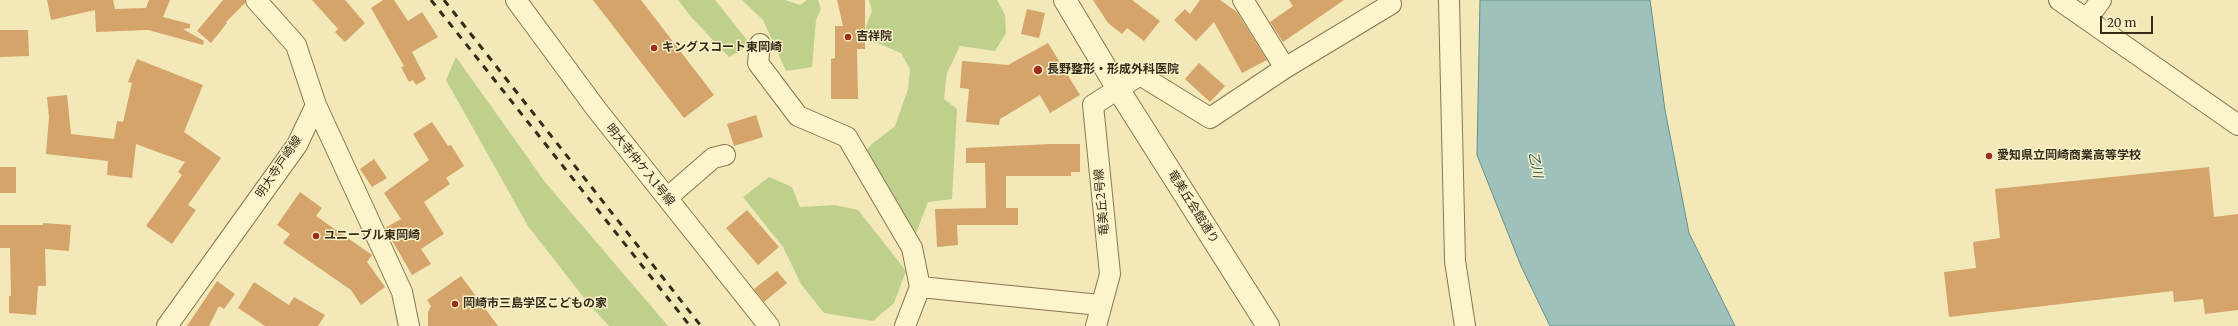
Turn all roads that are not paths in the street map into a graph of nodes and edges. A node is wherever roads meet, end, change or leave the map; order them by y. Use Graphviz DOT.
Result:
graph roads {
  1 [pos="256,0"];
  2 [pos="516,0"];
  3 [pos="1065,0"];
  4 [pos="1243,0"];
  5 [pos="1388,0"];
  6 [pos="1449,0"];
  7 [pos="2059,0"];
  8 [pos="2101,0"];
  9 [pos="2087,19"];
  10 [pos="760,44"];
  11 [pos="1285,68"];
  12 [pos="1118,89"];
  13 [pos="316,105"];
  14 [pos="2238,125"];
  15 [pos="725,155"];
  16 [pos="667,198"];
  17 [pos="920,287"];
  18 [pos="1100,305"];
  19 [pos="167,326"];
  20 [pos="409,326"];
  21 [pos="769,326"];
  22 [pos="905,326"];
  23 [pos="1096,326"];
  24 [pos="1268,326"];
  25 [pos="1465,326"];
  1 -- 13 [label="street"];
  2 -- 16 [label="street, 明大寺仲ケ入1号線"];
  3 -- 12 [label="street, 竜美丘会館通り"];
  4 -- 11 [label="street"];
  5 -- 11 [label="street"];
  6 -- 25 [label="street"];
  7 -- 9 [label="street"];
  8 -- 9 [label="street"];
  9 -- 14 [label="street"];
  10 -- 17 [label="street"];
  11 -- 12 [label="street"];
  12 -- 18 [label="street, 竜美丘2号線"];
  12 -- 24 [label="street, 竜美丘会館通り"];
  13 -- 19 [label="street, 明大寺戸崎線"];
  13 -- 20 [label="street"];
  15 -- 16 [label="street"];
  16 -- 21 [label="street, 明大寺仲ケ入1号線"];
  17 -- 18 [label="street"];
  17 -- 22 [label="street"];
  18 -- 23 [label="street, 竜美丘2号線"];
}
